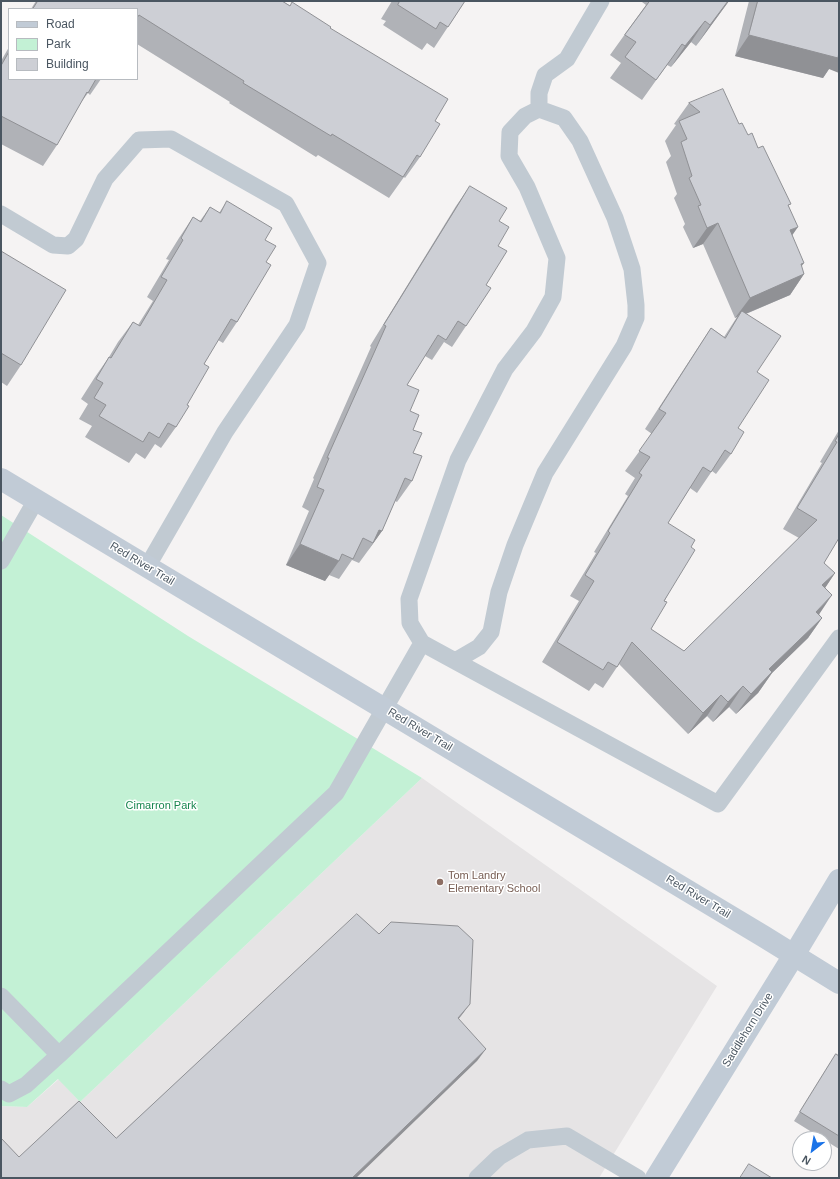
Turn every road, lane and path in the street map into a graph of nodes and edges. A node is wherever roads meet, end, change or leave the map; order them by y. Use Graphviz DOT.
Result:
graph roads {
  1 [pos="601,1"];
  2 [pos="539,109"];
  3 [pos="1,214"];
  4 [pos="1,479"];
  5 [pos="36,500"];
  6 [pos="1,561"];
  7 [pos="147,567"];
  8 [pos="839,638"];
  9 [pos="422,643"];
  10 [pos="455,661"];
  11 [pos="385,709"];
  12 [pos="839,880"];
  13 [pos="794,955"];
  14 [pos="839,983"];
  15 [pos="1,996"];
  16 [pos="59,1055"];
  17 [pos="1,1089"];
  18 [pos="477,1178"];
  19 [pos="638,1178"];
  20 [pos="656,1178"];
  1 -- 2 [label="lane"];
  2 -- 9 [label="lane"];
  2 -- 10 [label="lane"];
  3 -- 7 [label="lane"];
  4 -- 5 [label="street, Red River Trail"];
  5 -- 6 [label="lane"];
  5 -- 7 [label="street, Red River Trail"];
  7 -- 11 [label="street, Red River Trail"];
  8 -- 10 [label="lane"];
  9 -- 10 [label="lane"];
  9 -- 11 [label="lane"];
  11 -- 13 [label="street, Red River Trail"];
  11 -- 16 [label="lane"];
  12 -- 13 [label="street, Saddlehorn Drive"];
  13 -- 14 [label="street, Red River Trail"];
  13 -- 20 [label="street, Saddlehorn Drive"];
  15 -- 16 [label="lane"];
  16 -- 17 [label="lane"];
  18 -- 19 [label="lane"];
}
